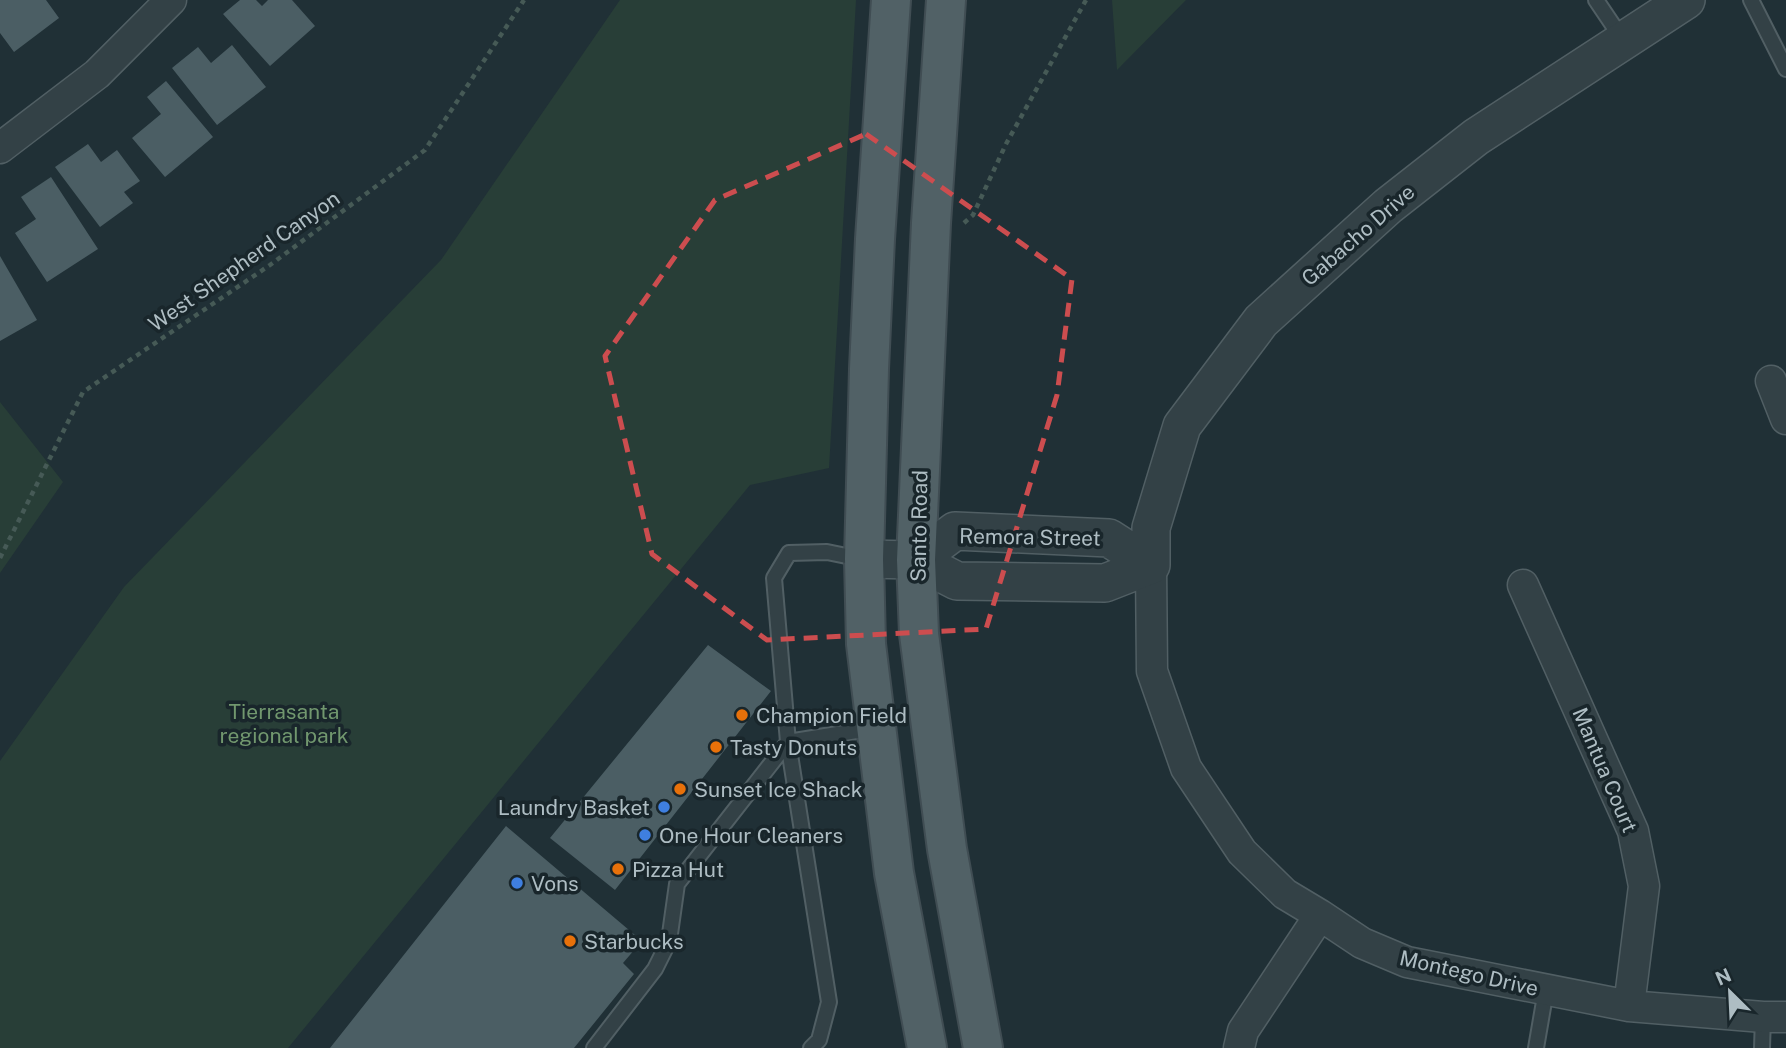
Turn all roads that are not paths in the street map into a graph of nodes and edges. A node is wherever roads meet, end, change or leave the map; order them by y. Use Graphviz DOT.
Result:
graph roads {
  1 [pos="171,0"];
  2 [pos="891,0"];
  3 [pos="946,0"];
  4 [pos="1596,0"];
  5 [pos="1685,0"];
  6 [pos="1751,0"];
  7 [pos="1623,40"];
  8 [pos="1786,69"];
  9 [pos="0,148"];
  10 [pos="1771,381"];
  11 [pos="1786,419"];
  12 [pos="864,559"];
  13 [pos="916,560"];
  14 [pos="1151,565"];
  15 [pos="1523,584"];
  16 [pos="875,728"];
  17 [pos="788,742"];
  18 [pos="1320,915"];
  19 [pos="1546,990"];
  20 [pos="1629,1006"];
  21 [pos="1774,1017"];
  22 [pos="594,1048"];
  23 [pos="811,1048"];
  24 [pos="927,1048"];
  25 [pos="983,1048"];
  26 [pos="1239,1048"];
  27 [pos="1536,1048"];
  28 [pos="1762,1048"];
  1 -- 9 [label="street"];
  2 -- 12 [label="main road"];
  3 -- 13 [label="main road, Santo Road"];
  4 -- 7 [label="lane"];
  5 -- 7 [label="street, Gabacho Drive"];
  6 -- 8 [label="lane"];
  7 -- 14 [label="street, Gabacho Drive"];
  10 -- 11 [label="street"];
  12 -- 13 [label="street, Remora Street"];
  12 -- 16 [label="main road"];
  12 -- 17 [label="lane"];
  13 -- 14 [label="street, Remora Street"];
  13 -- 14 [label="street, Remora Street"];
  13 -- 25 [label="main road, Santo Road"];
  14 -- 18 [label="street, Montego Drive"];
  15 -- 20 [label="street, Mantua Court"];
  16 -- 17 [label="lane"];
  16 -- 24 [label="main road"];
  17 -- 22 [label="lane"];
  17 -- 23 [label="lane"];
  18 -- 19 [label="street, Montego Drive"];
  18 -- 26 [label="street"];
  19 -- 20 [label="street, Montego Drive"];
  19 -- 27 [label="lane"];
  20 -- 21 [label="street, Montego Drive"];
  21 -- 28 [label="lane"];
}
